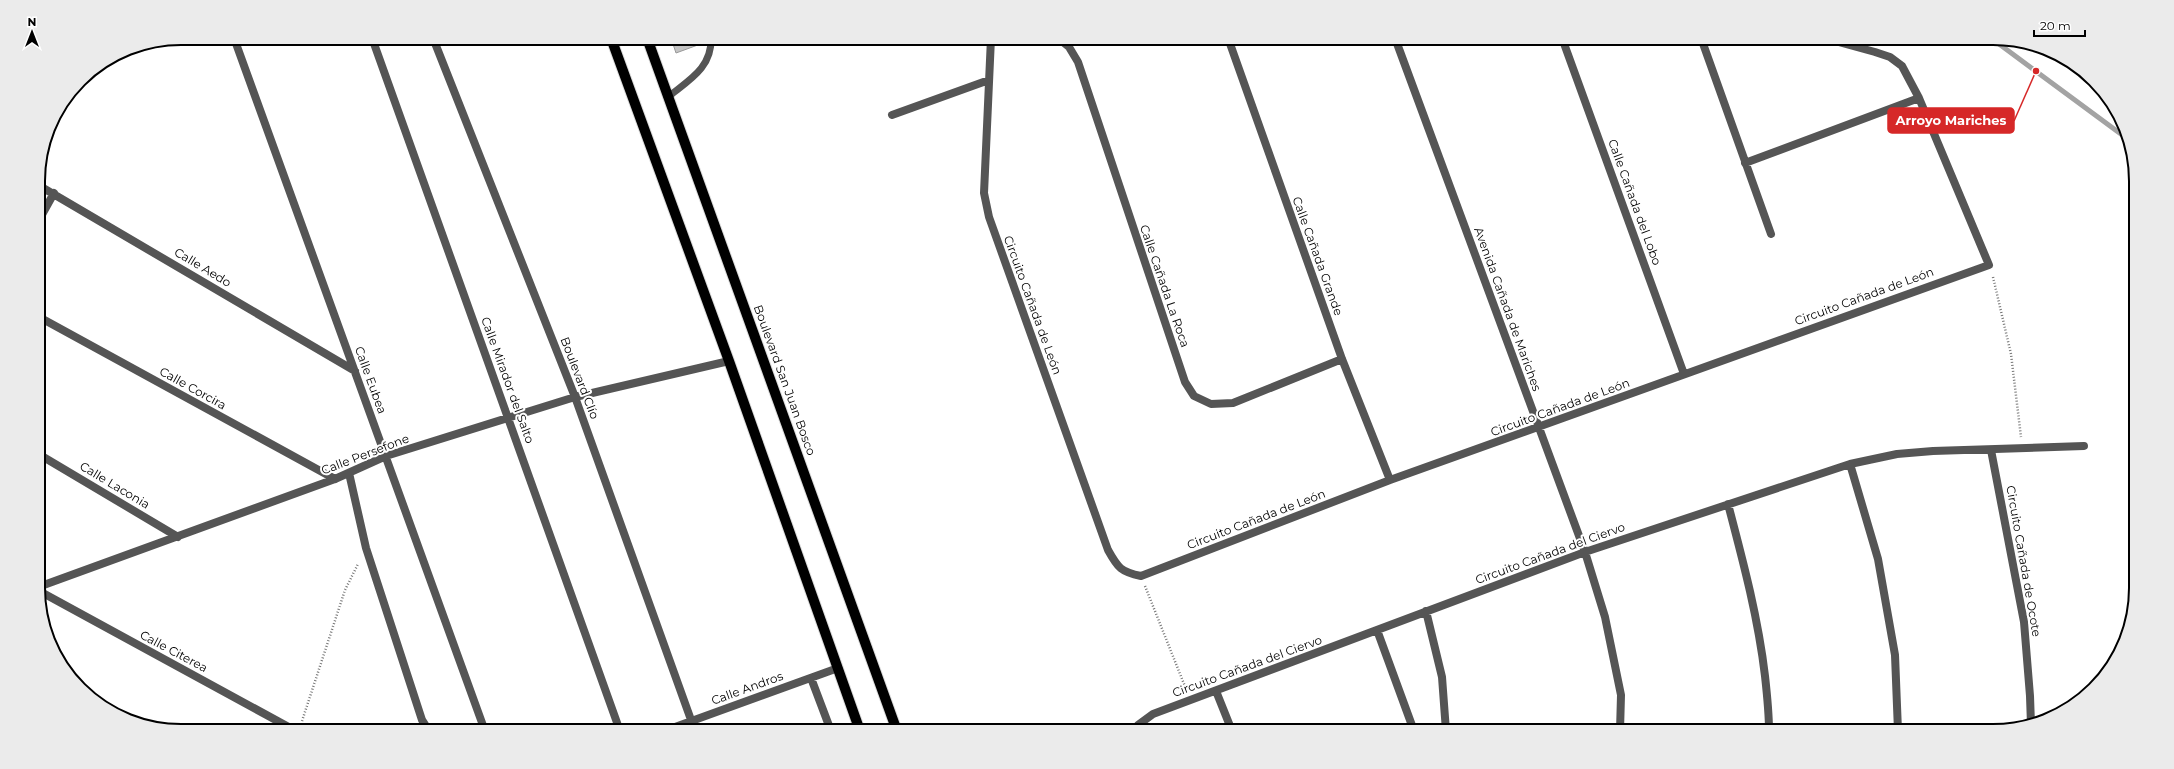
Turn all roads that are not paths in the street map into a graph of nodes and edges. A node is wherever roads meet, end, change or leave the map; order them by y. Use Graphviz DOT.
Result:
graph roads {
  1 [pos="237,45"];
  2 [pos="375,45"];
  3 [pos="436,45"];
  4 [pos="614,45"];
  5 [pos="649,45"];
  6 [pos="711,45"];
  7 [pos="990,45"];
  8 [pos="1067,45"];
  9 [pos="1230,45"];
  10 [pos="1398,45"];
  11 [pos="1565,45"];
  12 [pos="1703,45"];
  13 [pos="1848,45"];
  14 [pos="988,80"];
  15 [pos="668,97"];
  16 [pos="1920,98"];
  17 [pos="892,115"];
  18 [pos="1744,163"];
  19 [pos="45,188"];
  20 [pos="54,193"];
  21 [pos="45,209"];
  22 [pos="1771,234"];
  23 [pos="45,321"];
  24 [pos="1342,359"];
  25 [pos="729,361"];
  26 [pos="355,371"];
  27 [pos="1684,374"];
  28 [pos="575,397"];
  29 [pos="509,417"];
  30 [pos="1539,427"];
  31 [pos="2084,446"];
  32 [pos="1991,450"];
  33 [pos="386,456"];
  34 [pos="45,458"];
  35 [pos="1850,464"];
  36 [pos="349,473"];
  37 [pos="335,479"];
  38 [pos="1390,480"];
  39 [pos="1728,504"];
  40 [pos="178,536"];
  41 [pos="1585,552"];
  42 [pos="45,584"];
  43 [pos="45,594"];
  44 [pos="1426,611"];
  45 [pos="1377,630"];
  46 [pos="838,668"];
  47 [pos="811,678"];
  48 [pos="1216,691"];
  49 [pos="2031,718"];
  50 [pos="692,720"];
  51 [pos="291,724"];
  52 [pos="425,724"];
  53 [pos="482,724"];
  54 [pos="618,724"];
  55 [pos="682,724"];
  56 [pos="693,724"];
  57 [pos="828,724"];
  58 [pos="858,724"];
  59 [pos="894,724"];
  60 [pos="1139,724"];
  61 [pos="1229,724"];
  62 [pos="1411,724"];
  63 [pos="1445,724"];
  64 [pos="1620,724"];
  65 [pos="1769,724"];
  66 [pos="1898,724"];
  1 -- 26 [label="street, Calle Eubea"];
  2 -- 29 [label="street, Calle Mirador del Salto"];
  3 -- 28 [label="street, Boulevard Clío"];
  4 -- 25 [label="main road"];
  5 -- 15 [label="main road, Boulevard San Juan Bosco"];
  6 -- 15 [label="lane"];
  7 -- 14 [label="street, Circuito Cañada de León"];
  8 -- 24 [label="street, Calle Cañada La Roca"];
  9 -- 24 [label="street, Calle Cañada Grande"];
  10 -- 30 [label="street, Avenida Cañada de Mariches"];
  11 -- 27 [label="street, Calle Cañada del Lobo"];
  12 -- 18 [label="street"];
  13 -- 16 [label="street"];
  14 -- 17 [label="street"];
  14 -- 38 [label="street, Circuito Cañada de León"];
  15 -- 59 [label="main road, Boulevard San Juan Bosco"];
  16 -- 18 [label="street"];
  16 -- 27 [label="street, Circuito Cañada de León"];
  18 -- 22 [label="street"];
  19 -- 20 [label="street, Calle Aedo"];
  20 -- 21 [label="street"];
  20 -- 26 [label="street, Calle Aedo"];
  23 -- 37 [label="street, Calle Corcira"];
  24 -- 38 [label="street, Calle Cañada Grande"];
  25 -- 28 [label="street, Calle Persefone"];
  25 -- 46 [label="main road"];
  26 -- 33 [label="street, Calle Eubea"];
  27 -- 30 [label="street, Circuito Cañada de León"];
  28 -- 29 [label="street, Calle Persefone"];
  28 -- 50 [label="street, Boulevard Clío"];
  29 -- 33 [label="street, Calle Persefone"];
  29 -- 54 [label="street, Calle Mirador del Salto"];
  30 -- 38 [label="street, Circuito Cañada de León"];
  30 -- 41 [label="street, Avenida Cañada de Mariches"];
  31 -- 32 [label="street, Circuito Cañada del Ciervo"];
  32 -- 35 [label="street, Circuito Cañada del Ciervo"];
  32 -- 49 [label="street, Circuito Cañada de Ocote"];
  33 -- 36 [label="street, Calle Persefone"];
  33 -- 53 [label="street, Calle Eubea"];
  34 -- 40 [label="street, Calle Laconia"];
  35 -- 39 [label="street, Circuito Cañada del Ciervo"];
  35 -- 66 [label="street"];
  36 -- 37 [label="street, Calle Persefone"];
  36 -- 52 [label="street"];
  37 -- 40 [label="street, Calle Persefone"];
  39 -- 41 [label="street, Circuito Cañada del Ciervo"];
  39 -- 65 [label="street"];
  40 -- 42 [label="street, Calle Persefone"];
  41 -- 44 [label="street, Circuito Cañada del Ciervo"];
  41 -- 64 [label="street, Avenida Cañada de Mariches"];
  43 -- 51 [label="street, Calle Citerea"];
  44 -- 45 [label="street, Circuito Cañada del Ciervo"];
  44 -- 63 [label="street"];
  45 -- 48 [label="street, Circuito Cañada del Ciervo"];
  45 -- 62 [label="street"];
  46 -- 47 [label="street, Calle Andros"];
  46 -- 58 [label="main road"];
  47 -- 50 [label="street, Calle Andros"];
  47 -- 57 [label="street"];
  48 -- 60 [label="street, Circuito Cañada del Ciervo"];
  48 -- 61 [label="street"];
  50 -- 55 [label="street, Calle Andros"];
  50 -- 56 [label="street, Boulevard Clío"];
}
